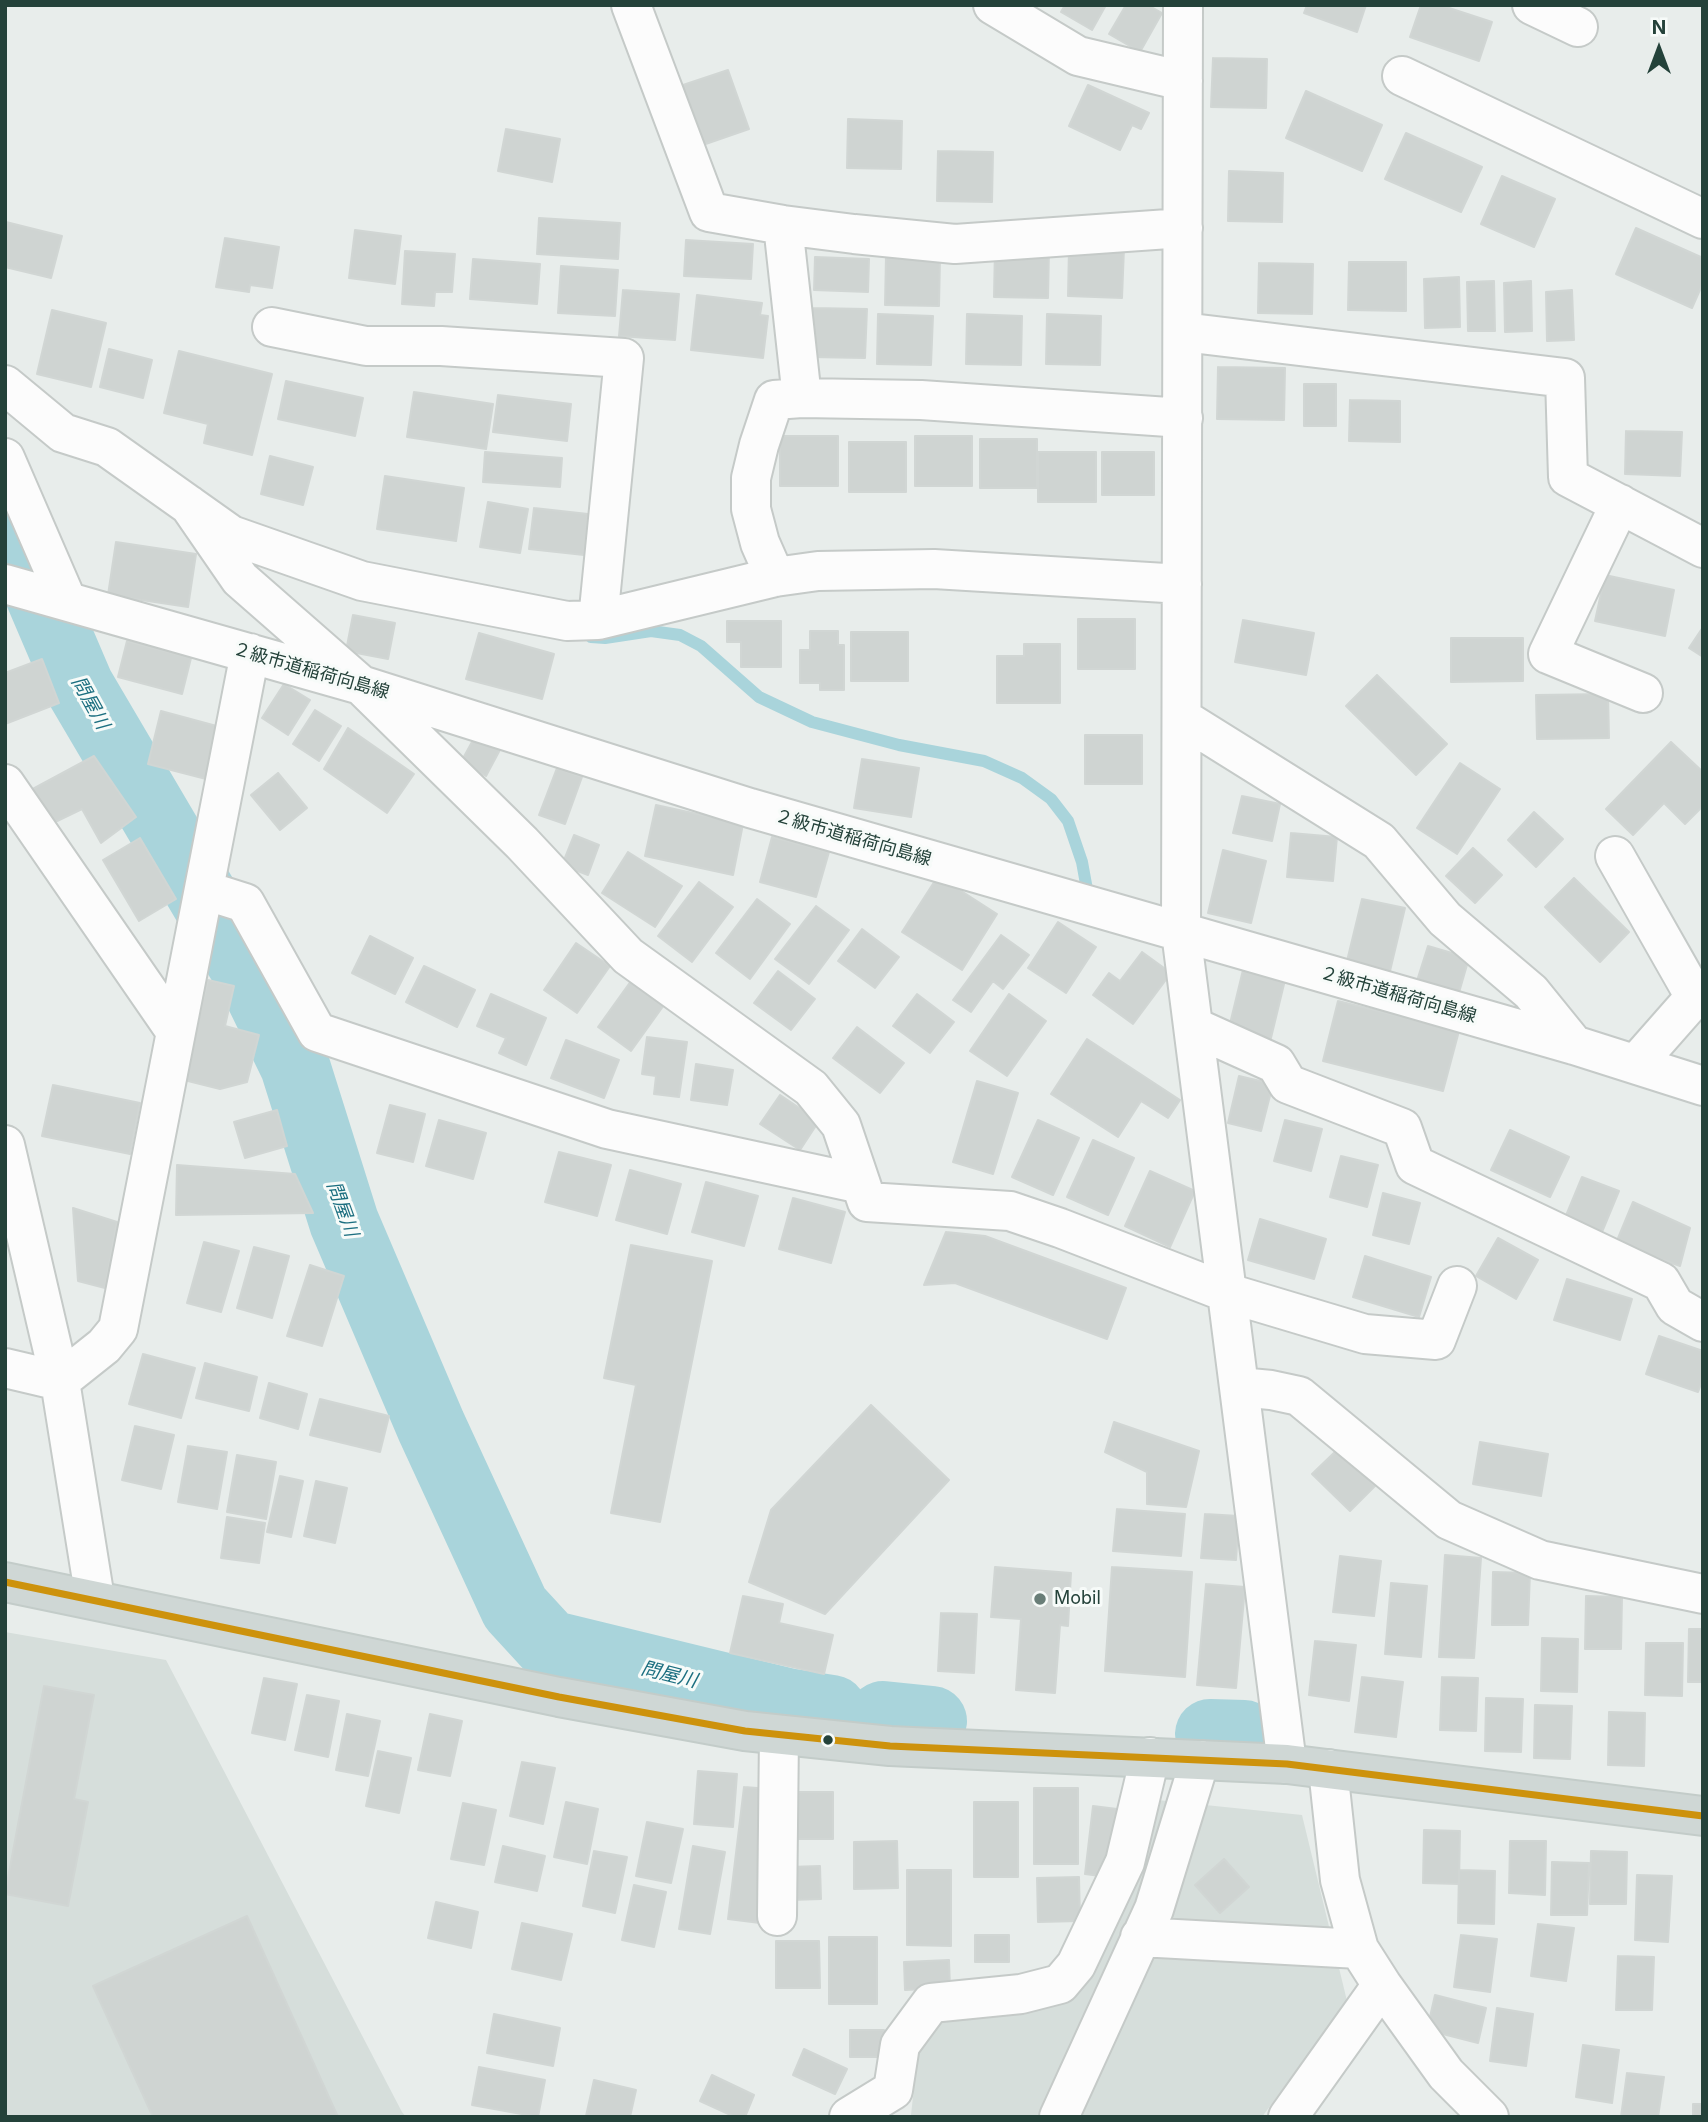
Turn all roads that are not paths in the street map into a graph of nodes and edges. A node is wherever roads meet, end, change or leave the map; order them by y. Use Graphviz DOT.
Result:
graph roads {
  1 [pos="631,5"];
  2 [pos="993,5"];
  3 [pos="1183,5"];
  4 [pos="1532,5"];
  5 [pos="1578,27"];
  6 [pos="1402,76"];
  7 [pos="1183,81"];
  8 [pos="1703,219"];
  9 [pos="783,225"];
  10 [pos="1182,228"];
  11 [pos="272,327"];
  12 [pos="1182,332"];
  13 [pos="5,385"];
  14 [pos="802,398"];
  15 [pos="1182,418"];
  16 [pos="5,458"];
  17 [pos="1620,504"];
  18 [pos="189,505"];
  19 [pos="1703,548"];
  20 [pos="775,577"];
  21 [pos="5,584"];
  22 [pos="1182,584"];
  23 [pos="67,601"];
  24 [pos="598,620"];
  25 [pos="250,653"];
  26 [pos="361,685"];
  27 [pos="1643,693"];
  28 [pos="1182,718"];
  29 [pos="5,784"];
  30 [pos="1615,856"];
  31 [pos="204,890"];
  32 [pos="1181,932"];
  33 [pos="1194,1027"];
  34 [pos="176,1032"];
  35 [pos="1574,1045"];
  36 [pos="1636,1065"];
  37 [pos="1703,1086"];
  38 [pos="5,1144"];
  39 [pos="861,1184"];
  40 [pos="1457,1286"];
  41 [pos="1228,1293"];
  42 [pos="1703,1322"];
  43 [pos="5,1368"];
  44 [pos="60,1381"];
  45 [pos="1239,1387"];
  46 [pos="5,1582"];
  47 [pos="1703,1594"];
  48 [pos="95,1599"];
  49 [pos="779,1734"];
  50 [pos="1150,1757"];
  51 [pos="1200,1760"];
  52 [pos="1287,1764"];
  53 [pos="1328,1769"];
  54 [pos="1703,1816"];
  55 [pos="777,1916"];
  56 [pos="1140,1937"];
  57 [pos="1359,1949"];
  58 [pos="1382,1985"];
  59 [pos="849,2117"];
  60 [pos="1059,2117"];
  61 [pos="1288,2117"];
  62 [pos="1489,2117"];
  1 -- 9 [label="street"];
  2 -- 7 [label="street"];
  3 -- 7 [label="street"];
  4 -- 5 [label="street"];
  6 -- 8 [label="street"];
  7 -- 10 [label="street"];
  9 -- 10 [label="street"];
  9 -- 14 [label="street"];
  10 -- 12 [label="street"];
  11 -- 24 [label="street"];
  12 -- 15 [label="street"];
  12 -- 17 [label="street"];
  13 -- 18 [label="street"];
  14 -- 15 [label="street"];
  14 -- 20 [label="street"];
  15 -- 22 [label="street"];
  16 -- 23 [label="street"];
  17 -- 19 [label="street"];
  17 -- 27 [label="street"];
  18 -- 24 [label="street"];
  18 -- 26 [label="street"];
  20 -- 22 [label="street"];
  20 -- 24 [label="street"];
  21 -- 23 [label="street, ２級市道稲荷向島線"];
  22 -- 28 [label="street"];
  23 -- 25 [label="street, ２級市道稲荷向島線"];
  25 -- 26 [label="street, ２級市道稲荷向島線"];
  25 -- 31 [label="street"];
  26 -- 32 [label="street, ２級市道稲荷向島線"];
  26 -- 39 [label="street"];
  28 -- 32 [label="street"];
  28 -- 35 [label="street"];
  29 -- 34 [label="street"];
  30 -- 36 [label="street"];
  31 -- 34 [label="street"];
  31 -- 39 [label="street"];
  32 -- 33 [label="street"];
  32 -- 35 [label="street, ２級市道稲荷向島線"];
  33 -- 41 [label="street"];
  33 -- 42 [label="street"];
  34 -- 44 [label="street"];
  35 -- 36 [label="street, ２級市道稲荷向島線"];
  36 -- 37 [label="street, ２級市道稲荷向島線"];
  38 -- 44 [label="street"];
  39 -- 41 [label="street"];
  40 -- 41 [label="street"];
  41 -- 45 [label="street"];
  43 -- 44 [label="street"];
  44 -- 48 [label="street"];
  45 -- 47 [label="street"];
  45 -- 52 [label="street"];
  46 -- 48 [label="main road"];
  48 -- 49 [label="main road"];
  49 -- 50 [label="main road"];
  49 -- 55 [label="street"];
  50 -- 51 [label="main road"];
  50 -- 59 [label="street"];
  51 -- 52 [label="main road"];
  51 -- 56 [label="street"];
  52 -- 53 [label="main road"];
  53 -- 54 [label="main road"];
  53 -- 57 [label="street"];
  56 -- 57 [label="street"];
  56 -- 60 [label="street"];
  57 -- 58 [label="street"];
  58 -- 61 [label="street"];
  58 -- 62 [label="street"];
}
